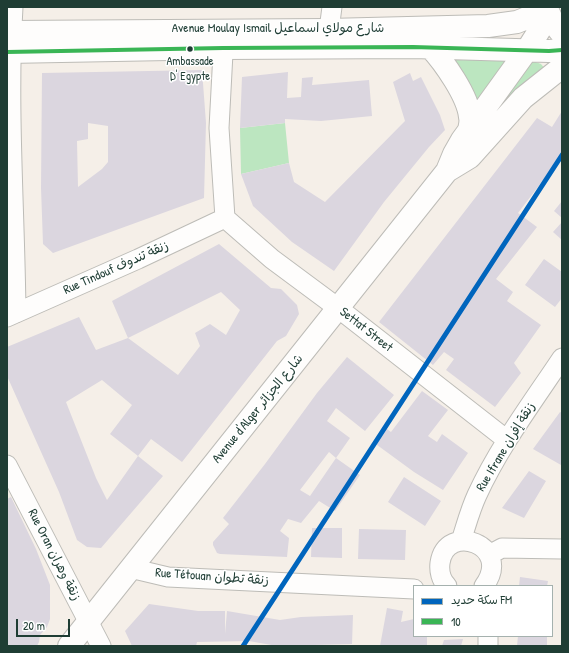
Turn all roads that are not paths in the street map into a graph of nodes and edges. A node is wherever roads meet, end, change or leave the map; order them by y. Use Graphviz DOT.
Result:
graph roads {
  1 [pos="13,7"];
  2 [pos="332,7"];
  3 [pos="547,10"];
  4 [pos="562,34"];
  5 [pos="224,39"];
  6 [pos="327,39"];
  7 [pos="9,42"];
  8 [pos="430,47"];
  9 [pos="527,50"];
  10 [pos="562,50"];
  11 [pos="562,67"];
  12 [pos="553,80"];
  13 [pos="469,130"];
  14 [pos="447,171"];
  15 [pos="225,218"];
  16 [pos="338,308"];
  17 [pos="11,315"];
  18 [pos="562,358"];
  19 [pos="507,440"];
  20 [pos="7,465"];
  21 [pos="461,541"];
  22 [pos="562,549"];
  23 [pos="489,555"];
  24 [pos="130,568"];
  25 [pos="442,585"];
  26 [pos="485,585"];
  27 [pos="413,589"];
  28 [pos="88,621"];
  29 [pos="69,646"];
  30 [pos="101,646"];
  1 -- 7 [label="street"];
  2 -- 6 [label="street"];
  3 -- 4 [label="main road"];
  3 -- 6 [label="main road, Avenue Moulay Ismail شارع مولاي اسماعيل"];
  3 -- 9 [label="main road, Avenue d'Alger شارع الجزائر"];
  5 -- 6 [label="main road, Avenue Moulay Ismail شارع مولاي اسماعيل"];
  5 -- 7 [label="main road, Avenue Moulay Ismail شارع مولاي اسماعيل"];
  5 -- 15 [label="street"];
  6 -- 8 [label="main road, Avenue Moulay Ismail شارع مولاي اسماعيل"];
  7 -- 17 [label="street"];
  8 -- 9 [label="main road, Avenue Moulay Ismail شارع مولاي اسماعيل"];
  8 -- 13 [label="main road"];
  9 -- 10 [label="main road, Avenue Moulay Ismail شارع مولاي اسماعيل"];
  9 -- 13 [label="main road, Avenue d'Alger شارع الجزائر"];
  11 -- 12 [label="main road, Avenue d'Alger شارع الجزائر"];
  12 -- 14 [label="main road, Avenue d'Alger شارع الجزائر"];
  13 -- 14 [label="main road, Avenue d'Alger شارع الجزائر"];
  14 -- 16 [label="main road, Avenue d'Alger شارع الجزائر"];
  15 -- 16 [label="street, Settat Street"];
  15 -- 17 [label="street, Rue Tindouf زنقة تندوف"];
  16 -- 19 [label="street, Settat Street"];
  16 -- 24 [label="main road, Avenue d'Alger شارع الجزائر"];
  18 -- 19 [label="street, Rue Ifrane زنقة إفران"];
  19 -- 21 [label="street, Rue Ifrane زنقة إفران"];
  20 -- 28 [label="street, Rue Oran زنقة وهران"];
  21 -- 23 [label="street"];
  21 -- 25 [label="street"];
  22 -- 23 [label="street"];
  23 -- 26 [label="street"];
  24 -- 27 [label="street, Rue Tétouan زنقة تطوان"];
  24 -- 28 [label="main road, Avenue d'Alger شارع الجزائر"];
  28 -- 29 [label="main road, Avenue d'Alger شارع الجزائر"];
  28 -- 30 [label="street, Rue Oran زنقة وهران"];
}
